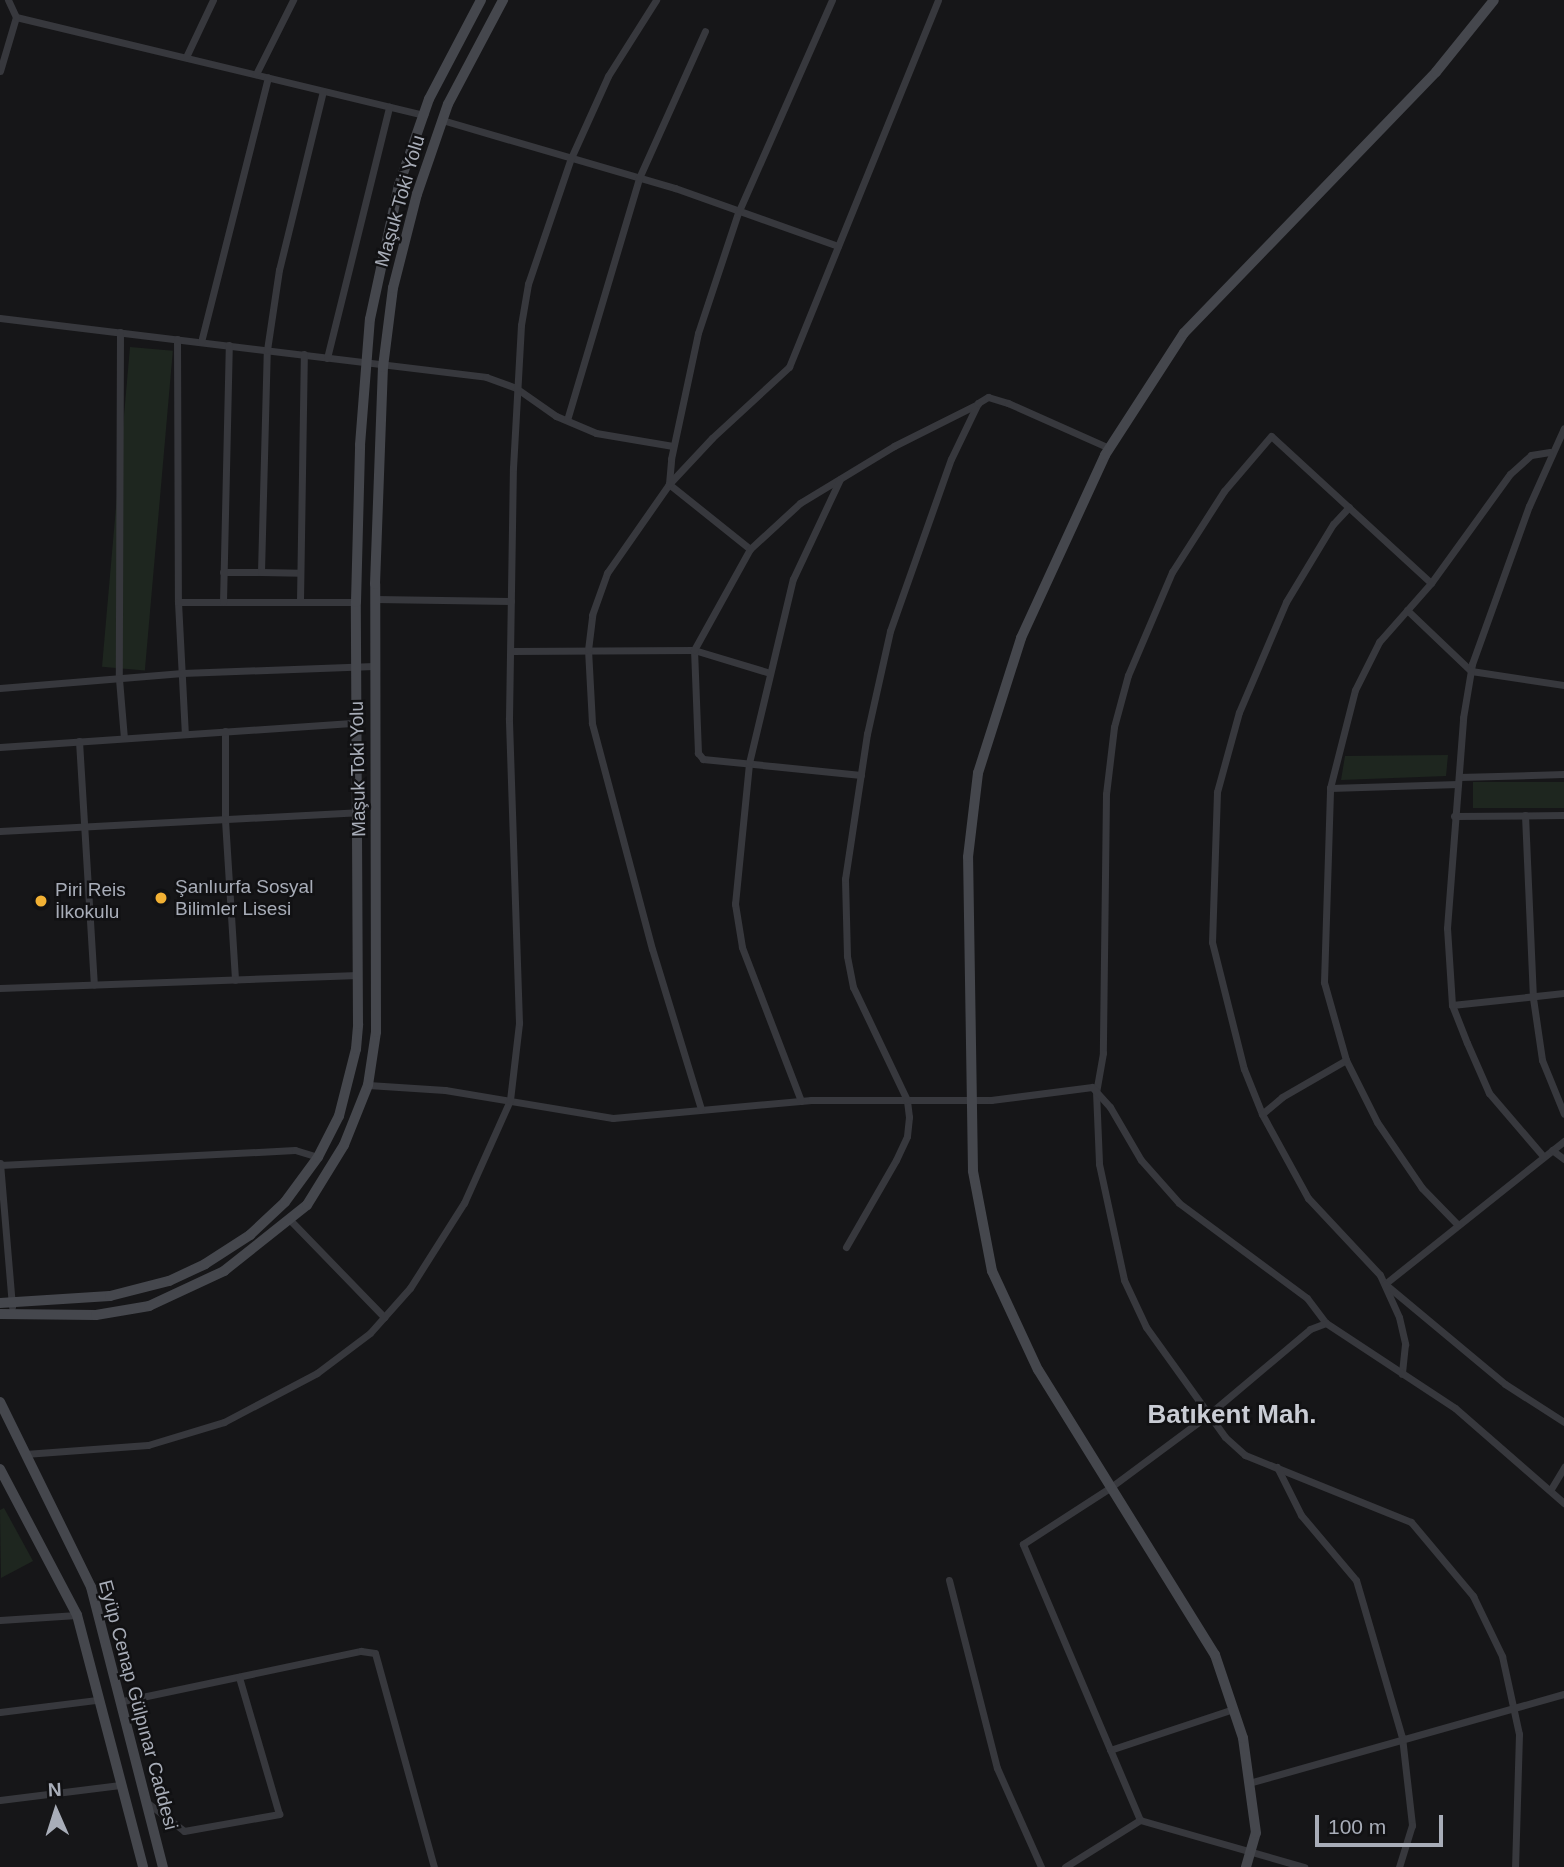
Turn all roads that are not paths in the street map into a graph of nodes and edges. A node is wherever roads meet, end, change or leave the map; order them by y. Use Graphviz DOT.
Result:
graph roads {
  1 [pos="8,0"];
  2 [pos="213,0"];
  3 [pos="293,0"];
  4 [pos="481,0"];
  5 [pos="503,0"];
  6 [pos="656,0"];
  7 [pos="832,0"];
  8 [pos="938,0"];
  9 [pos="1494,0"];
  10 [pos="16,17"];
  11 [pos="705,31"];
  12 [pos="186,57"];
  13 [pos="0,71"];
  14 [pos="256,74"];
  15 [pos="268,77"];
  16 [pos="323,91"];
  17 [pos="389,107"];
  18 [pos="424,115"];
  19 [pos="442,120"];
  20 [pos="570,158"];
  21 [pos="639,178"];
  22 [pos="738,213"];
  23 [pos="838,246"];
  24 [pos="0,318"];
  25 [pos="120,332"];
  26 [pos="177,339"];
  27 [pos="201,342"];
  28 [pos="229,345"];
  29 [pos="267,350"];
  30 [pos="304,354"];
  31 [pos="327,358"];
  32 [pos="366,364"];
  33 [pos="383,367"];
  34 [pos="516,388"];
  35 [pos="978,403"];
  36 [pos="567,421"];
  37 [pos="1564,428"];
  38 [pos="673,446"];
  39 [pos="1110,449"];
  40 [pos="1550,452"];
  41 [pos="840,479"];
  42 [pos="669,485"];
  43 [pos="1349,508"];
  44 [pos="750,549"];
  45 [pos="223,572"];
  46 [pos="261,572"];
  47 [pos="300,573"];
  48 [pos="1431,583"];
  49 [pos="375,599"];
  50 [pos="300,601"];
  51 [pos="511,601"];
  52 [pos="178,602"];
  53 [pos="223,602"];
  54 [pos="356,602"];
  55 [pos="1407,610"];
  56 [pos="587,650"];
  57 [pos="694,650"];
  58 [pos="511,651"];
  59 [pos="374,666"];
  60 [pos="355,667"];
  61 [pos="1471,671"];
  62 [pos="182,673"];
  63 [pos="770,673"];
  64 [pos="119,679"];
  65 [pos="1564,685"];
  66 [pos="0,688"];
  67 [pos="355,723"];
  68 [pos="225,731"];
  69 [pos="185,734"];
  70 [pos="124,738"];
  71 [pos="79,741"];
  72 [pos="0,747"];
  73 [pos="749,763"];
  74 [pos="1564,774"];
  75 [pos="861,775"];
  76 [pos="1459,780"];
  77 [pos="1330,788"];
  78 [pos="357,812"];
  79 [pos="1525,815"];
  80 [pos="1564,815"];
  81 [pos="1454,816"];
  82 [pos="225,820"];
  83 [pos="85,827"];
  84 [pos="0,831"];
  85 [pos="358,975"];
  86 [pos="235,979"];
  87 [pos="94,985"];
  88 [pos="0,988"];
  89 [pos="1564,993"];
  90 [pos="1533,998"];
  91 [pos="1452,1005"];
  92 [pos="1346,1060"];
  93 [pos="368,1085"];
  94 [pos="1096,1091"];
  95 [pos="510,1100"];
  96 [pos="907,1100"];
  97 [pos="972,1100"];
  98 [pos="801,1101"];
  99 [pos="701,1109"];
  100 [pos="1262,1114"];
  101 [pos="1564,1114"];
  102 [pos="1564,1140"];
  103 [pos="1552,1150"];
  104 [pos="1543,1156"];
  105 [pos="318,1157"];
  106 [pos="1564,1159"];
  107 [pos="0,1164"];
  108 [pos="290,1221"];
  109 [pos="1458,1225"];
  110 [pos="846,1247"];
  111 [pos="1385,1284"];
  112 [pos="8,1307"];
  113 [pos="0,1314"];
  114 [pos="384,1317"];
  115 [pos="1326,1323"];
  116 [pos="1402,1374"];
  117 [pos="0,1402"];
  118 [pos="1208,1415"];
  119 [pos="1564,1422"];
  120 [pos="25,1454"];
  121 [pos="1277,1467"];
  122 [pos="1564,1467"];
  123 [pos="0,1469"];
  124 [pos="1111,1487"];
  125 [pos="1551,1489"];
  126 [pos="1564,1503"];
  127 [pos="949,1580"];
  128 [pos="76,1615"];
  129 [pos="0,1620"];
  130 [pos="239,1676"];
  131 [pos="1564,1694"];
  132 [pos="97,1700"];
  133 [pos="122,1701"];
  134 [pos="1233,1709"];
  135 [pos="1514,1709"];
  136 [pos="0,1712"];
  137 [pos="1402,1737"];
  138 [pos="1110,1749"];
  139 [pos="1249,1783"];
  140 [pos="120,1785"];
  141 [pos="0,1800"];
  142 [pos="149,1804"];
  143 [pos="1140,1820"];
  144 [pos="1251,1849"];
  145 [pos="143,1867"];
  146 [pos="163,1867"];
  147 [pos="434,1867"];
  148 [pos="1041,1867"];
  149 [pos="1065,1867"];
  150 [pos="1246,1867"];
  151 [pos="1304,1867"];
  152 [pos="1399,1867"];
  153 [pos="1515,1867"];
  1 -- 10 [label="street"];
  2 -- 12 [label="street"];
  3 -- 14 [label="street"];
  4 -- 18 [label="main road"];
  5 -- 19 [label="main road, Maşuk Toki Yolu"];
  6 -- 20 [label="street"];
  7 -- 22 [label="street"];
  8 -- 23 [label="street"];
  9 -- 39 [label="main road"];
  10 -- 12 [label="street"];
  10 -- 13 [label="street"];
  11 -- 21 [label="street"];
  12 -- 14 [label="street"];
  14 -- 15 [label="street"];
  15 -- 16 [label="street"];
  15 -- 27 [label="street"];
  16 -- 17 [label="street"];
  16 -- 29 [label="street"];
  17 -- 18 [label="street"];
  17 -- 31 [label="street"];
  18 -- 32 [label="main road"];
  19 -- 20 [label="street"];
  19 -- 33 [label="main road, Maşuk Toki Yolu"];
  20 -- 21 [label="street"];
  20 -- 34 [label="street"];
  21 -- 22 [label="street"];
  21 -- 36 [label="street"];
  22 -- 23 [label="street"];
  22 -- 38 [label="street"];
  23 -- 42 [label="street"];
  24 -- 25 [label="street"];
  25 -- 26 [label="street"];
  25 -- 64 [label="street"];
  26 -- 27 [label="street"];
  26 -- 52 [label="street"];
  27 -- 28 [label="street"];
  28 -- 29 [label="street"];
  28 -- 45 [label="street"];
  29 -- 30 [label="street"];
  29 -- 46 [label="street"];
  30 -- 31 [label="street"];
  30 -- 47 [label="street"];
  31 -- 32 [label="street"];
  32 -- 33 [label="street"];
  32 -- 54 [label="main road"];
  33 -- 34 [label="street"];
  33 -- 49 [label="main road, Maşuk Toki Yolu"];
  34 -- 36 [label="street"];
  34 -- 51 [label="street"];
  35 -- 39 [label="street"];
  35 -- 41 [label="street"];
  35 -- 75 [label="street"];
  36 -- 38 [label="street"];
  37 -- 40 [label="street"];
  38 -- 42 [label="street"];
  39 -- 97 [label="main road"];
  40 -- 48 [label="street"];
  40 -- 61 [label="street"];
  41 -- 44 [label="street"];
  41 -- 63 [label="street"];
  42 -- 44 [label="street"];
  42 -- 56 [label="street"];
  43 -- 48 [label="street"];
  43 -- 94 [label="street"];
  43 -- 100 [label="street"];
  44 -- 57 [label="street"];
  45 -- 46 [label="street"];
  45 -- 53 [label="street"];
  46 -- 47 [label="street"];
  47 -- 50 [label="street"];
  48 -- 55 [label="street"];
  49 -- 51 [label="street"];
  49 -- 59 [label="main road, Maşuk Toki Yolu"];
  50 -- 53 [label="street"];
  50 -- 54 [label="street"];
  51 -- 58 [label="street"];
  52 -- 53 [label="street"];
  52 -- 62 [label="street"];
  54 -- 60 [label="main road"];
  55 -- 61 [label="street"];
  55 -- 77 [label="street"];
  56 -- 57 [label="street"];
  56 -- 58 [label="street"];
  56 -- 99 [label="street"];
  57 -- 63 [label="street"];
  57 -- 73 [label="street"];
  58 -- 95 [label="street"];
  59 -- 60 [label="street"];
  59 -- 93 [label="main road, Maşuk Toki Yolu"];
  60 -- 62 [label="street"];
  60 -- 67 [label="main road"];
  61 -- 65 [label="street"];
  61 -- 76 [label="street"];
  62 -- 64 [label="street"];
  62 -- 69 [label="street"];
  63 -- 73 [label="street"];
  64 -- 66 [label="street"];
  64 -- 70 [label="street"];
  67 -- 68 [label="street"];
  67 -- 78 [label="main road"];
  68 -- 69 [label="street"];
  68 -- 82 [label="street"];
  69 -- 70 [label="street"];
  70 -- 71 [label="street"];
  71 -- 72 [label="street"];
  71 -- 83 [label="street"];
  73 -- 75 [label="street"];
  73 -- 98 [label="street"];
  74 -- 76 [label="street"];
  75 -- 96 [label="street"];
  76 -- 77 [label="street"];
  76 -- 81 [label="street"];
  77 -- 92 [label="street"];
  78 -- 82 [label="street"];
  78 -- 85 [label="main road"];
  79 -- 80 [label="street"];
  79 -- 81 [label="street"];
  79 -- 90 [label="street"];
  81 -- 91 [label="street"];
  82 -- 83 [label="street"];
  82 -- 86 [label="street"];
  83 -- 84 [label="street"];
  83 -- 87 [label="street"];
  85 -- 86 [label="street"];
  85 -- 105 [label="main road"];
  86 -- 87 [label="street"];
  87 -- 88 [label="street"];
  89 -- 90 [label="street"];
  90 -- 91 [label="street"];
  90 -- 101 [label="street"];
  91 -- 104 [label="street"];
  92 -- 100 [label="street"];
  92 -- 109 [label="street"];
  93 -- 95 [label="street"];
  93 -- 108 [label="main road, Maşuk Toki Yolu"];
  94 -- 97 [label="street"];
  94 -- 115 [label="street"];
  94 -- 118 [label="street"];
  95 -- 99 [label="street"];
  95 -- 114 [label="street"];
  96 -- 97 [label="street"];
  96 -- 98 [label="street"];
  96 -- 110 [label="street"];
  97 -- 124 [label="main road"];
  98 -- 99 [label="street"];
  100 -- 111 [label="street"];
  102 -- 103 [label="street"];
  103 -- 104 [label="street"];
  103 -- 106 [label="street"];
  104 -- 109 [label="street"];
  105 -- 107 [label="street"];
  105 -- 112 [label="main road"];
  107 -- 112 [label="street"];
  108 -- 112 [label="main road, Maşuk Toki Yolu"];
  108 -- 114 [label="street"];
  109 -- 111 [label="street"];
  111 -- 116 [label="street"];
  111 -- 119 [label="street"];
  112 -- 113 [label="main road, Maşuk Toki Yolu"];
  114 -- 120 [label="street"];
  115 -- 116 [label="street"];
  115 -- 118 [label="street"];
  116 -- 125 [label="street"];
  117 -- 120 [label="main road, Eyüp Cenap Gülpınar Caddesi"];
  118 -- 121 [label="street"];
  118 -- 124 [label="street"];
  120 -- 133 [label="main road, Eyüp Cenap Gülpınar Caddesi"];
  121 -- 135 [label="street"];
  121 -- 137 [label="street"];
  122 -- 125 [label="street"];
  123 -- 128 [label="main road"];
  124 -- 134 [label="main road"];
  124 -- 138 [label="street"];
  125 -- 126 [label="street"];
  127 -- 148 [label="street"];
  128 -- 129 [label="street"];
  128 -- 132 [label="main road"];
  130 -- 133 [label="street"];
  130 -- 142 [label="street"];
  130 -- 147 [label="street"];
  131 -- 135 [label="street"];
  132 -- 136 [label="street"];
  132 -- 140 [label="main road"];
  133 -- 142 [label="main road, Eyüp Cenap Gülpınar Caddesi"];
  134 -- 138 [label="street"];
  134 -- 139 [label="main road"];
  135 -- 137 [label="street"];
  135 -- 153 [label="street"];
  137 -- 139 [label="street"];
  137 -- 152 [label="street"];
  138 -- 143 [label="street"];
  139 -- 144 [label="main road"];
  140 -- 141 [label="street"];
  140 -- 145 [label="main road"];
  142 -- 146 [label="main road, Eyüp Cenap Gülpınar Caddesi"];
  143 -- 144 [label="street"];
  143 -- 149 [label="street"];
  144 -- 150 [label="main road"];
  144 -- 151 [label="street"];
}
